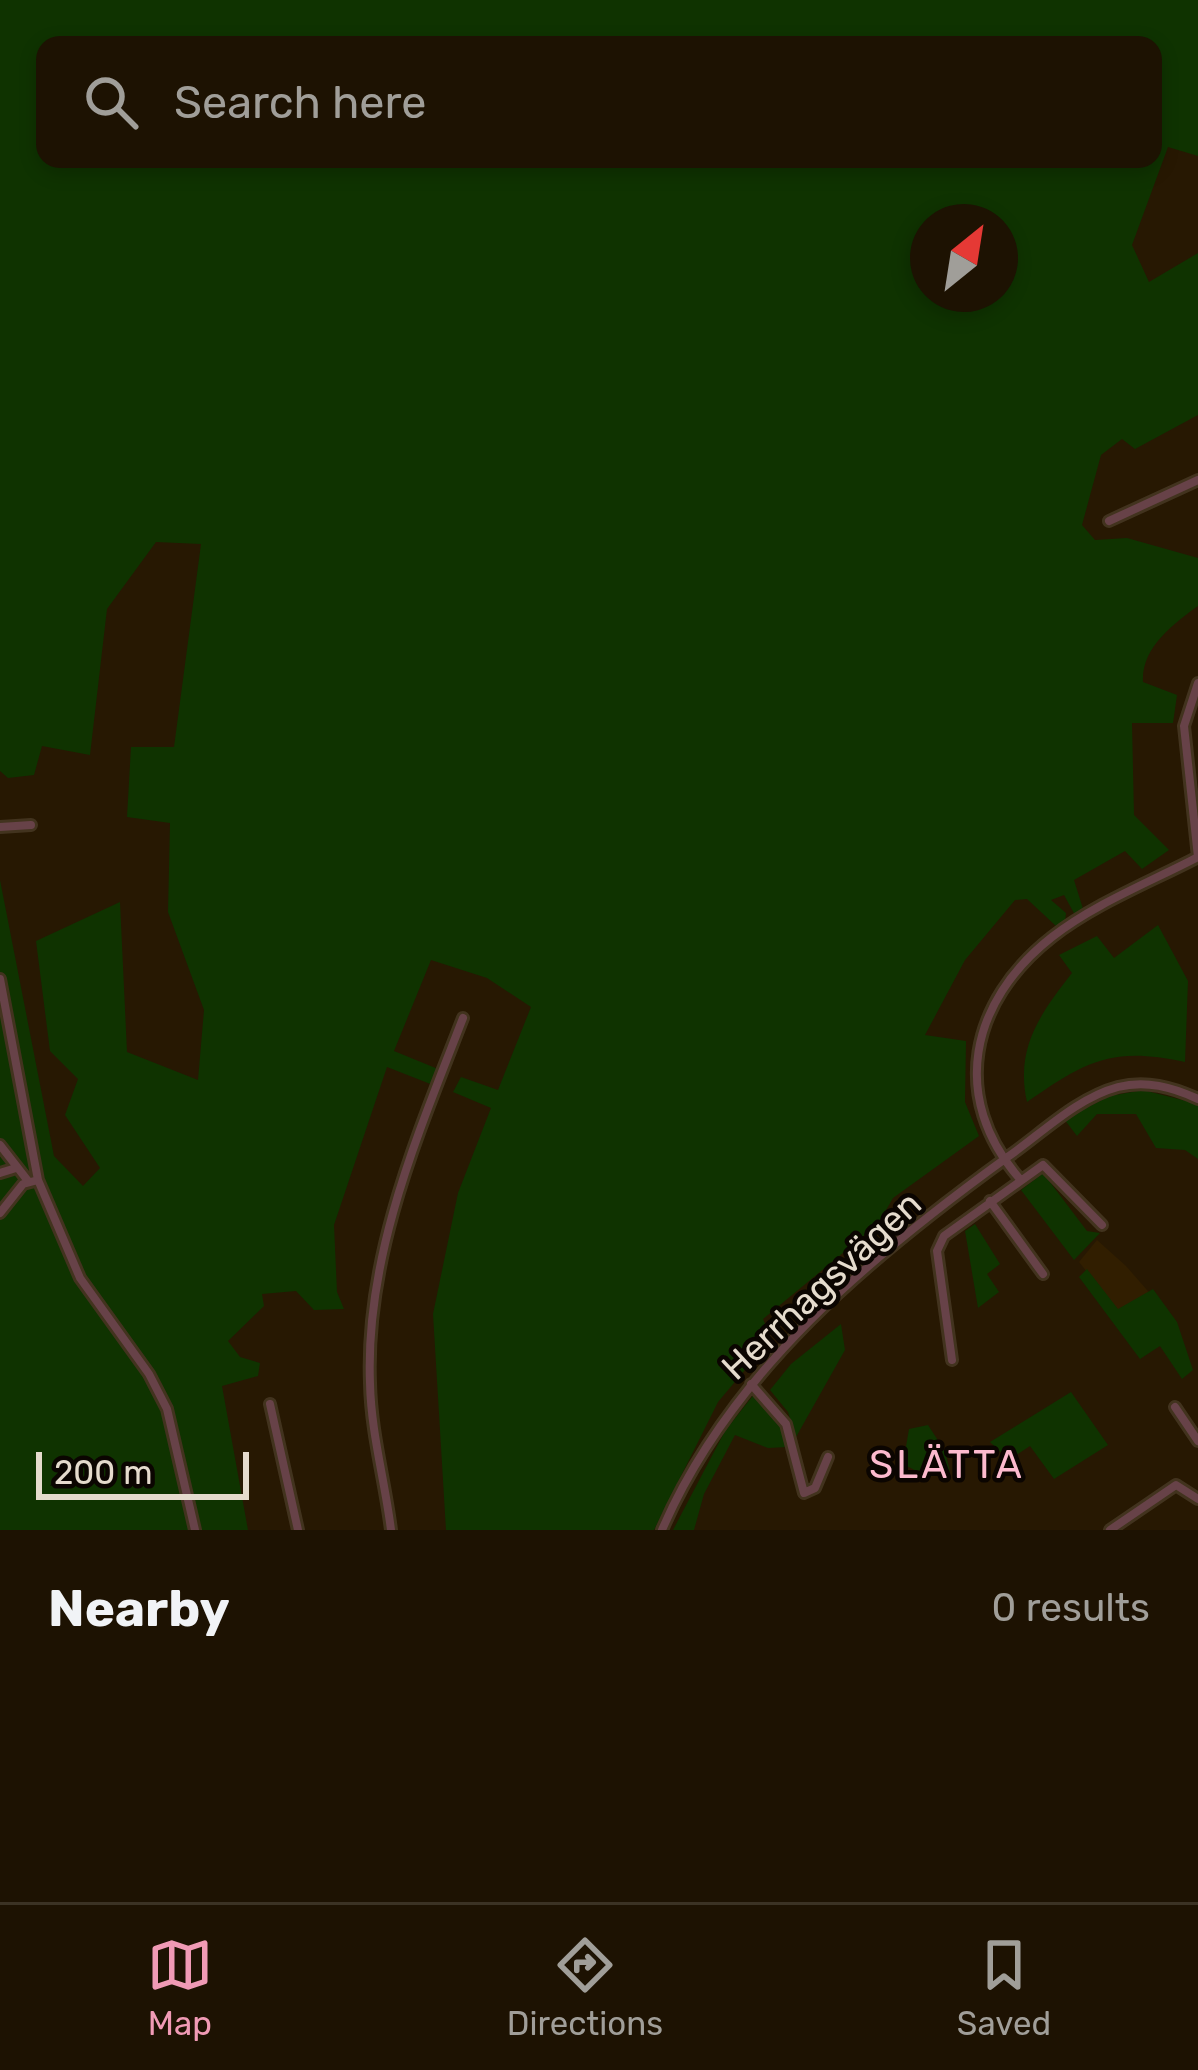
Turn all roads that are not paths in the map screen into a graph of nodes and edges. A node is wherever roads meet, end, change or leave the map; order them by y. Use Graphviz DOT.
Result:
graph roads {
  1 [pos="1198,480"];
  2 [pos="1109,521"];
  3 [pos="1198,683"];
  4 [pos="31,825"];
  5 [pos="0,827"];
  6 [pos="1198,857"];
  7 [pos="0,979"];
  8 [pos="463,1018"];
  9 [pos="1198,1099"];
  10 [pos="0,1145"];
  11 [pos="1004,1160"];
  12 [pos="16,1168"];
  13 [pos="0,1173"];
  14 [pos="1019,1178"];
  15 [pos="34,1181"];
  16 [pos="991,1202"];
  17 [pos="0,1213"];
  18 [pos="1102,1226"];
  19 [pos="1042,1274"];
  20 [pos="952,1360"];
  21 [pos="751,1384"];
  22 [pos="270,1404"];
  23 [pos="1175,1407"];
  24 [pos="1198,1441"];
  25 [pos="828,1457"];
  26 [pos="1198,1499"];
  27 [pos="195,1530"];
  28 [pos="298,1530"];
  29 [pos="391,1530"];
  30 [pos="662,1530"];
  31 [pos="1110,1530"];
  1 -- 2 [label="street"];
  3 -- 6 [label="street"];
  4 -- 5 [label="street"];
  6 -- 11 [label="street"];
  7 -- 15 [label="street"];
  8 -- 29 [label="street"];
  9 -- 11 [label="street, Herrhagsvägen"];
  10 -- 12 [label="street"];
  11 -- 14 [label="street"];
  11 -- 21 [label="street, Herrhagsvägen"];
  12 -- 13 [label="street"];
  12 -- 15 [label="street"];
  14 -- 16 [label="street, Herrhagsvägen"];
  14 -- 18 [label="street"];
  15 -- 17 [label="street"];
  15 -- 27 [label="street"];
  16 -- 19 [label="street"];
  16 -- 20 [label="street, Herrhagsvägen"];
  21 -- 25 [label="street"];
  21 -- 30 [label="street, Herrhagsvägen"];
  22 -- 28 [label="street"];
  23 -- 24 [label="street"];
  26 -- 31 [label="street"];
}
